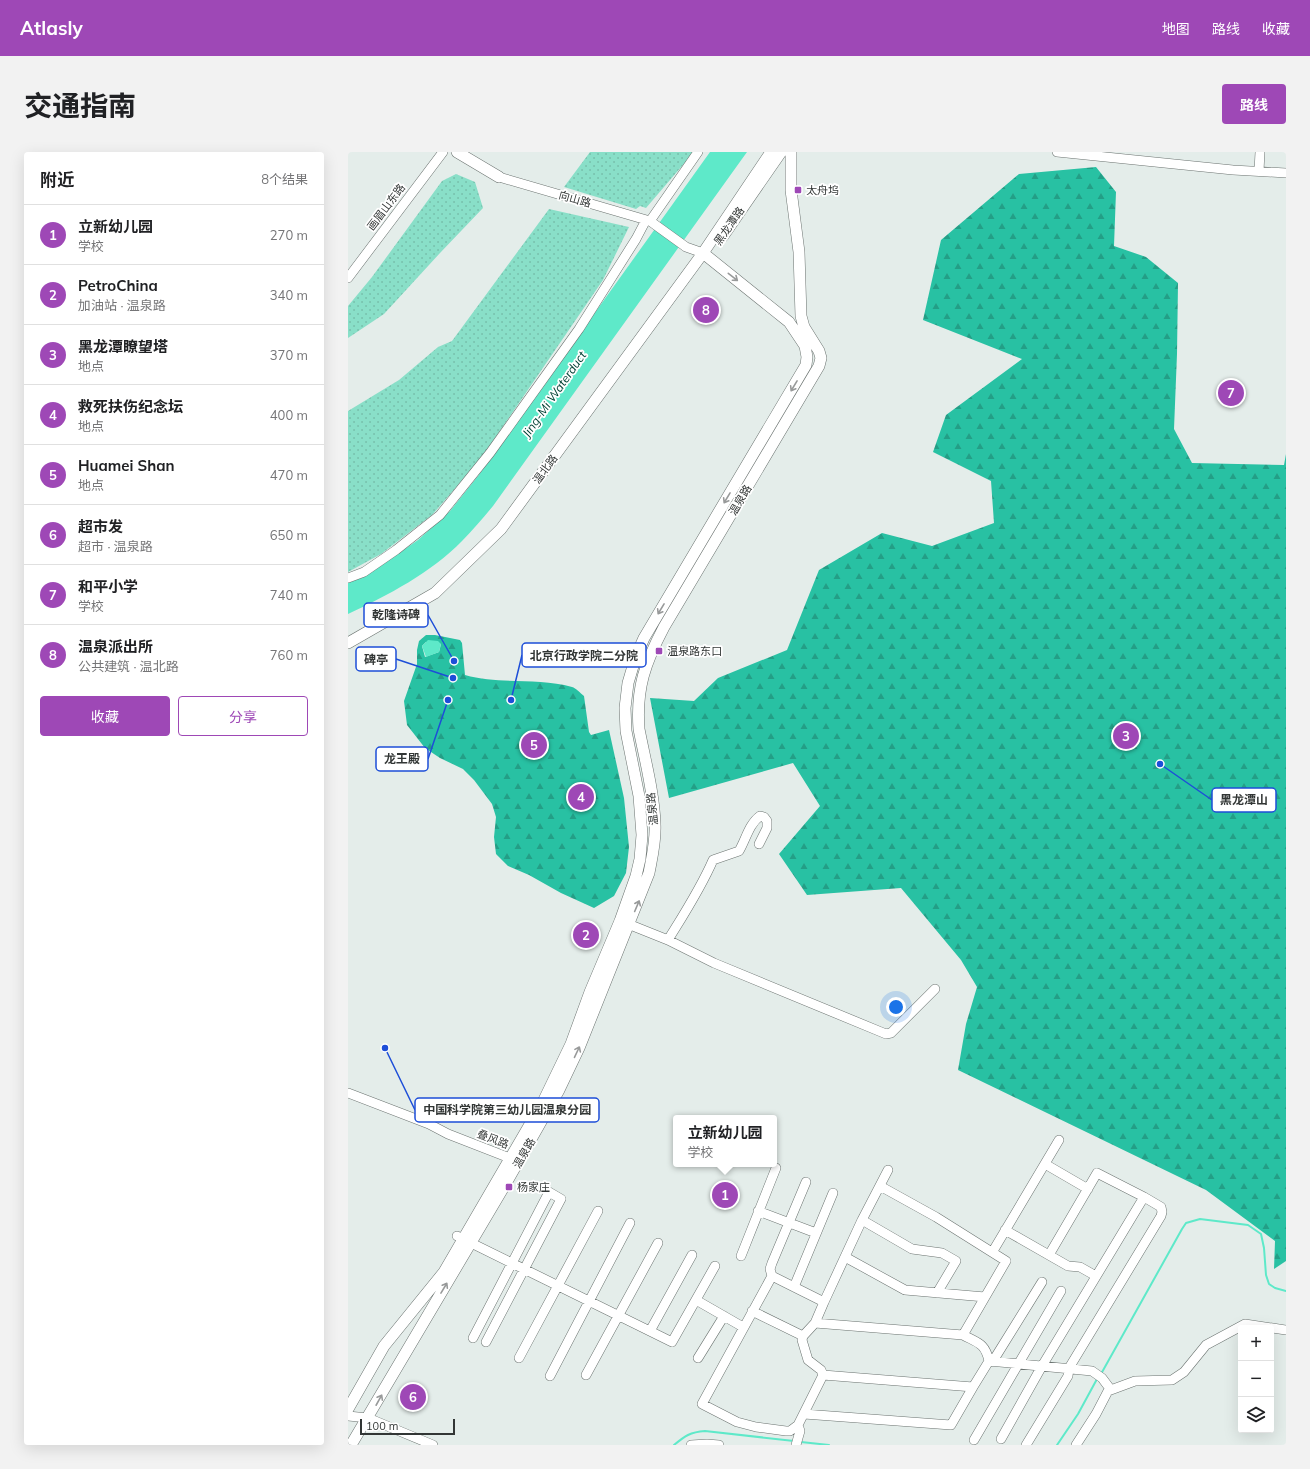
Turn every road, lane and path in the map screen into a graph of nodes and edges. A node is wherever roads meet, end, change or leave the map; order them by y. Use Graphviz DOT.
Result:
graph roads {
  1 [pos="443,152"];
  2 [pos="457,152"];
  3 [pos="471,152"];
  4 [pos="698,152"];
  5 [pos="771,152"];
  6 [pos="781,152"];
  7 [pos="790,152"];
  8 [pos="1057,152"];
  9 [pos="1260,152"];
  10 [pos="1259,171"];
  11 [pos="1286,172"];
  12 [pos="499,177"];
  13 [pos="648,220"];
  14 [pos="703,253"];
  15 [pos="348,278"];
  16 [pos="802,373"];
  17 [pos="813,378"];
  18 [pos="348,578"];
  19 [pos="348,643"];
  20 [pos="759,844"];
  21 [pos="625,923"];
  22 [pos="668,940"];
  23 [pos="935,989"];
  24 [pos="348,1093"];
  25 [pos="1059,1140"];
  26 [pos="515,1160"];
  27 [pos="1045,1164"];
  28 [pos="776,1168"];
  29 [pos="888,1170"];
  30 [pos="806,1182"];
  31 [pos="880,1186"];
  32 [pos="1088,1189"];
  33 [pos="833,1193"];
  34 [pos="1144,1197"];
  35 [pos="598,1211"];
  36 [pos="758,1211"];
  37 [pos="862,1220"];
  38 [pos="630,1223"];
  39 [pos="789,1223"];
  40 [pos="1005,1230"];
  41 [pos="816,1233"];
  42 [pos="464,1239"];
  43 [pos="658,1243"];
  44 [pos="992,1251"];
  45 [pos="692,1255"];
  46 [pos="1050,1255"];
  47 [pos="741,1256"];
  48 [pos="845,1257"];
  49 [pos="512,1263"];
  50 [pos="715,1266"];
  51 [pos="524,1269"];
  52 [pos="772,1276"];
  53 [pos="1096,1276"];
  54 [pos="1042,1282"];
  55 [pos="558,1286"];
  56 [pos="794,1287"];
  57 [pos="1061,1291"];
  58 [pos="937,1293"];
  59 [pos="985,1297"];
  60 [pos="696,1300"];
  61 [pos="589,1301"];
  62 [pos="824,1302"];
  63 [pos="752,1311"];
  64 [pos="618,1316"];
  65 [pos="724,1316"];
  66 [pos="815,1323"];
  67 [pos="743,1327"];
  68 [pos="1286,1330"];
  69 [pos="650,1331"];
  70 [pos="803,1336"];
  71 [pos="963,1336"];
  72 [pos="473,1338"];
  73 [pos="486,1342"];
  74 [pos="519,1358"];
  75 [pos="698,1358"];
  76 [pos="991,1361"];
  77 [pos="1018,1363"];
  78 [pos="1042,1366"];
  79 [pos="1069,1368"];
  80 [pos="586,1375"];
  81 [pos="823,1375"];
  82 [pos="550,1376"];
  83 [pos="973,1388"];
  84 [pos="1111,1390"];
  85 [pos="348,1409"];
  86 [pos="804,1414"];
  87 [pos="348,1416"];
  88 [pos="368,1418"];
  89 [pos="798,1425"];
  90 [pos="1001,1439"];
  91 [pos="974,1440"];
  92 [pos="797,1443"];
  93 [pos="351,1445"];
  94 [pos="433,1445"];
  95 [pos="691,1445"];
  96 [pos="719,1445"];
  97 [pos="1026,1445"];
  98 [pos="1076,1445"];
  1 -- 15 [label="street, 画眉山东路"];
  2 -- 12 [label="main road, 向山路"];
  3 -- 12 [label="main road, 向山路"];
  4 -- 13 [label="street"];
  5 -- 14 [label="main road, 黑龙潭路"];
  6 -- 14 [label="main road, 黑龙潭路"];
  7 -- 17 [label="main road, 温泉路"];
  8 -- 10 [label="street"];
  9 -- 10 [label="street"];
  10 -- 11 [label="street"];
  12 -- 13 [label="street, 向山路"];
  13 -- 14 [label="street, 向山路"];
  13 -- 18 [label="street"];
  14 -- 16 [label="main road, 温泉路, one-way"];
  14 -- 19 [label="main road, 温北路"];
  16 -- 17 [label="main road"];
  16 -- 21 [label="main road, 温泉路, one-way"];
  21 -- 17 [label="main road, 温泉路, one-way"];
  20 -- 22 [label="street"];
  21 -- 22 [label="street"];
  21 -- 26 [label="main road, 温泉路"];
  22 -- 23 [label="street"];
  24 -- 26 [label="street, 叠风路"];
  25 -- 27 [label="street"];
  26 -- 42 [label="main road, 温泉路"];
  27 -- 32 [label="street"];
  27 -- 40 [label="street"];
  28 -- 36 [label="street"];
  29 -- 31 [label="street"];
  30 -- 39 [label="street"];
  31 -- 37 [label="street"];
  31 -- 44 [label="street"];
  32 -- 34 [label="street"];
  32 -- 46 [label="street"];
  33 -- 41 [label="street"];
  34 -- 53 [label="street"];
  34 -- 79 [label="street"];
  35 -- 55 [label="street"];
  36 -- 39 [label="street"];
  36 -- 47 [label="street"];
  37 -- 48 [label="street"];
  37 -- 58 [label="street"];
  38 -- 61 [label="street"];
  39 -- 41 [label="street"];
  39 -- 52 [label="street"];
  40 -- 44 [label="street"];
  40 -- 46 [label="street"];
  41 -- 56 [label="street"];
  42 -- 49 [label="street"];
  42 -- 85 [label="main road, 温泉路"];
  88 -- 42 [label="main road, 温泉路, one-way"];
  43 -- 64 [label="street"];
  44 -- 59 [label="street"];
  45 -- 69 [label="street"];
  46 -- 53 [label="street"];
  48 -- 58 [label="street"];
  48 -- 62 [label="street"];
  49 -- 51 [label="street"];
  49 -- 51 [label="street"];
  49 -- 72 [label="street"];
  50 -- 60 [label="street"];
  51 -- 55 [label="street"];
  51 -- 73 [label="street"];
  52 -- 56 [label="street"];
  52 -- 63 [label="street"];
  53 -- 78 [label="street"];
  54 -- 76 [label="street"];
  55 -- 61 [label="street"];
  55 -- 74 [label="street"];
  56 -- 62 [label="street"];
  57 -- 77 [label="street"];
  58 -- 59 [label="street"];
  59 -- 71 [label="street"];
  60 -- 65 [label="street"];
  60 -- 69 [label="street"];
  61 -- 64 [label="street"];
  61 -- 82 [label="street"];
  62 -- 66 [label="street"];
  63 -- 67 [label="street"];
  63 -- 70 [label="street"];
  64 -- 69 [label="street"];
  64 -- 80 [label="street"];
  65 -- 67 [label="street"];
  65 -- 75 [label="street"];
  66 -- 70 [label="street"];
  66 -- 71 [label="street"];
  67 -- 89 [label="street"];
  68 -- 84 [label="street"];
  70 -- 81 [label="street"];
  71 -- 76 [label="street"];
  76 -- 77 [label="street"];
  76 -- 83 [label="street"];
  77 -- 78 [label="street"];
  77 -- 91 [label="street"];
  78 -- 79 [label="street"];
  78 -- 90 [label="street"];
  79 -- 84 [label="street"];
  79 -- 97 [label="street"];
  81 -- 83 [label="street"];
  81 -- 86 [label="street"];
  83 -- 86 [label="street"];
  84 -- 98 [label="street"];
  86 -- 89 [label="street"];
  87 -- 88 [label="street"];
  88 -- 93 [label="main road, 温泉路"];
  88 -- 94 [label="street"];
  89 -- 92 [label="street"];
  95 -- 96 [label="street"];
}
